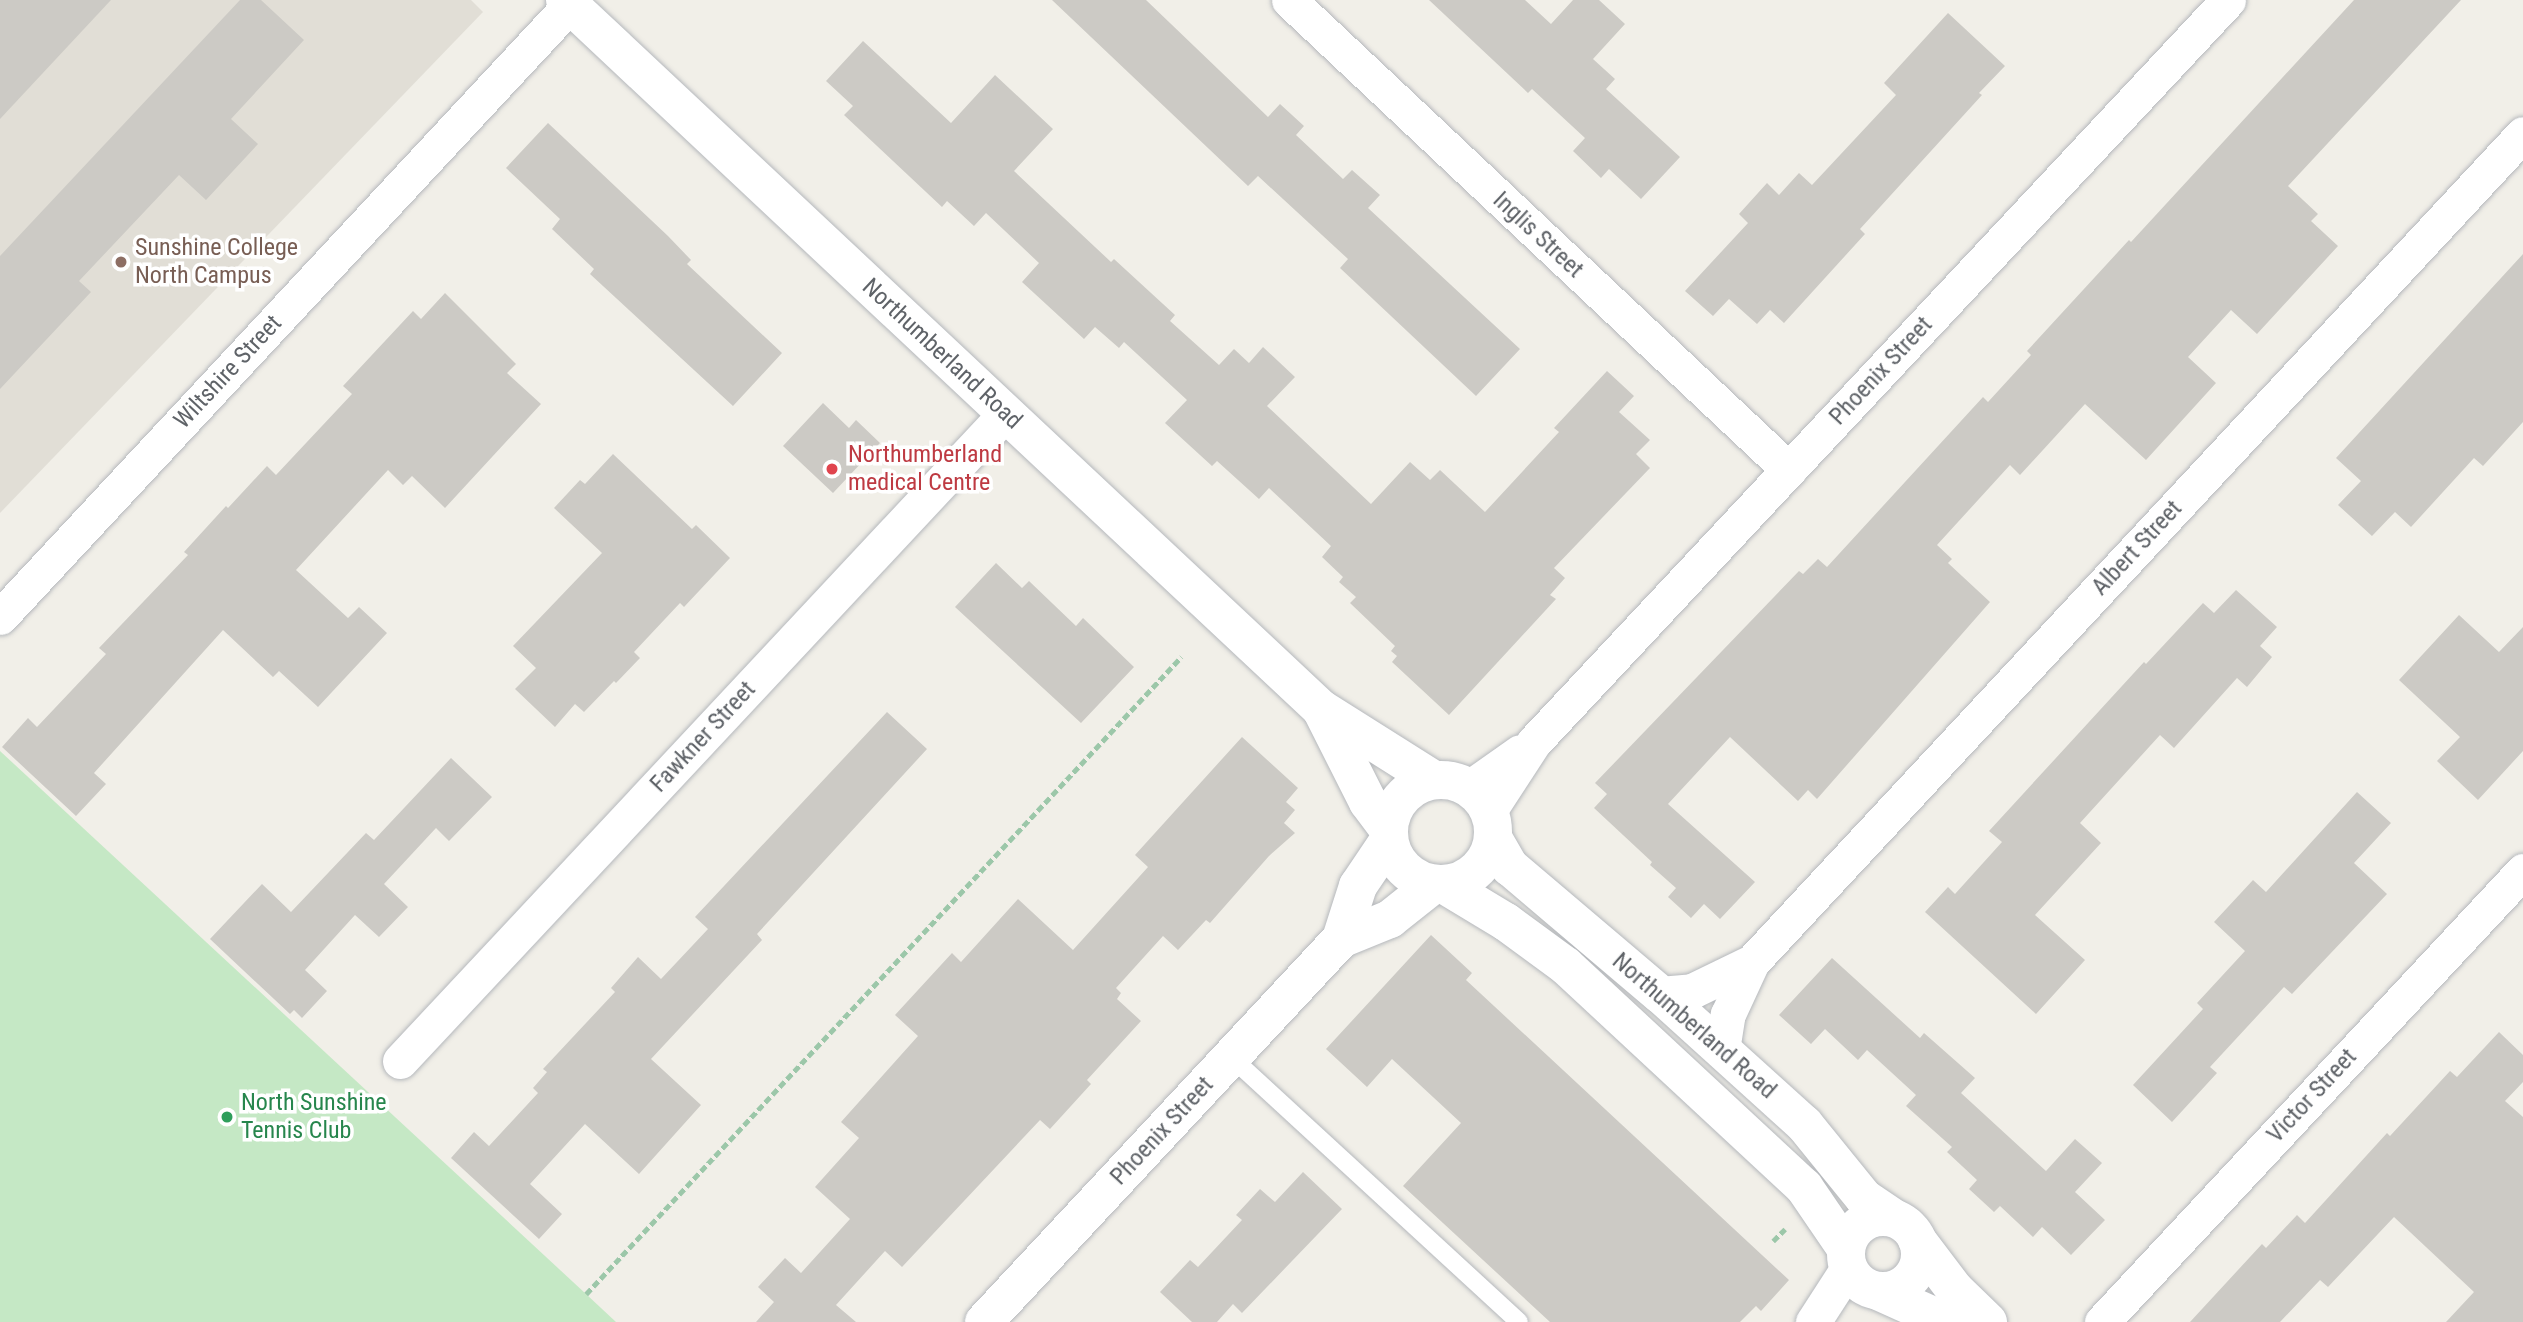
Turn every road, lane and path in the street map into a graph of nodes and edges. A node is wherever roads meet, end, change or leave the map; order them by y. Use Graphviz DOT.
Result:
graph roads {
  1 [pos="1289,0"];
  2 [pos="2228,0"];
  3 [pos="568,2"];
  4 [pos="2523,134"];
  5 [pos="1005,414"];
  6 [pos="1789,470"];
  7 [pos="0,617"];
  8 [pos="1181,657"];
  9 [pos="1320,708"];
  10 [pos="1471,804"];
  11 [pos="1389,835"];
  12 [pos="2523,871"];
  13 [pos="1438,884"];
  14 [pos="1341,939"];
  15 [pos="1752,962"];
  16 [pos="1660,994"];
  17 [pos="1722,1050"];
  18 [pos="1231,1057"];
  19 [pos="400,1061"];
  20 [pos="1905,1228"];
  21 [pos="1860,1274"];
  22 [pos="586,1294"];
  23 [pos="984,1322"];
  24 [pos="1519,1322"];
  25 [pos="1813,1322"];
  26 [pos="1822,1322"];
  27 [pos="1947,1322"];
  28 [pos="1987,1322"];
  29 [pos="2102,1322"];
  1 -- 6 [label="street, Inglis Street"];
  2 -- 6 [label="street, Phoenix Street"];
  3 -- 5 [label="street, Northumberland Road"];
  3 -- 7 [label="street, Wiltshire Street"];
  4 -- 15 [label="street, Albert Street"];
  5 -- 9 [label="street, Northumberland Road"];
  5 -- 19 [label="street, Fawkner Street"];
  6 -- 10 [label="street, Phoenix Street"];
  8 -- 22 [label="path"];
  9 -- 10 [label="street, Northumberland Road"];
  9 -- 11 [label="street, Northumberland Road"];
  10 -- 11 [label="street"];
  10 -- 13 [label="street"];
  10 -- 16 [label="street, Northumberland Road"];
  11 -- 13 [label="street"];
  11 -- 14 [label="street, Phoenix Street"];
  12 -- 29 [label="street, Victor Street"];
  13 -- 14 [label="street, Phoenix Street"];
  13 -- 21 [label="street, Northumberland Road"];
  14 -- 18 [label="street, Phoenix Street"];
  15 -- 16 [label="street, Albert Street"];
  15 -- 17 [label="street, Albert Street"];
  16 -- 17 [label="street, Northumberland Road"];
  17 -- 20 [label="street, Northumberland Road"];
  18 -- 23 [label="street, Phoenix Street"];
  18 -- 24 [label="lane"];
  20 -- 21 [label="street"];
  20 -- 21 [label="street"];
  20 -- 28 [label="street, Northumberland Road"];
  21 -- 25 [label="street"];
  21 -- 26 [label="street"];
  21 -- 27 [label="street"];
}
